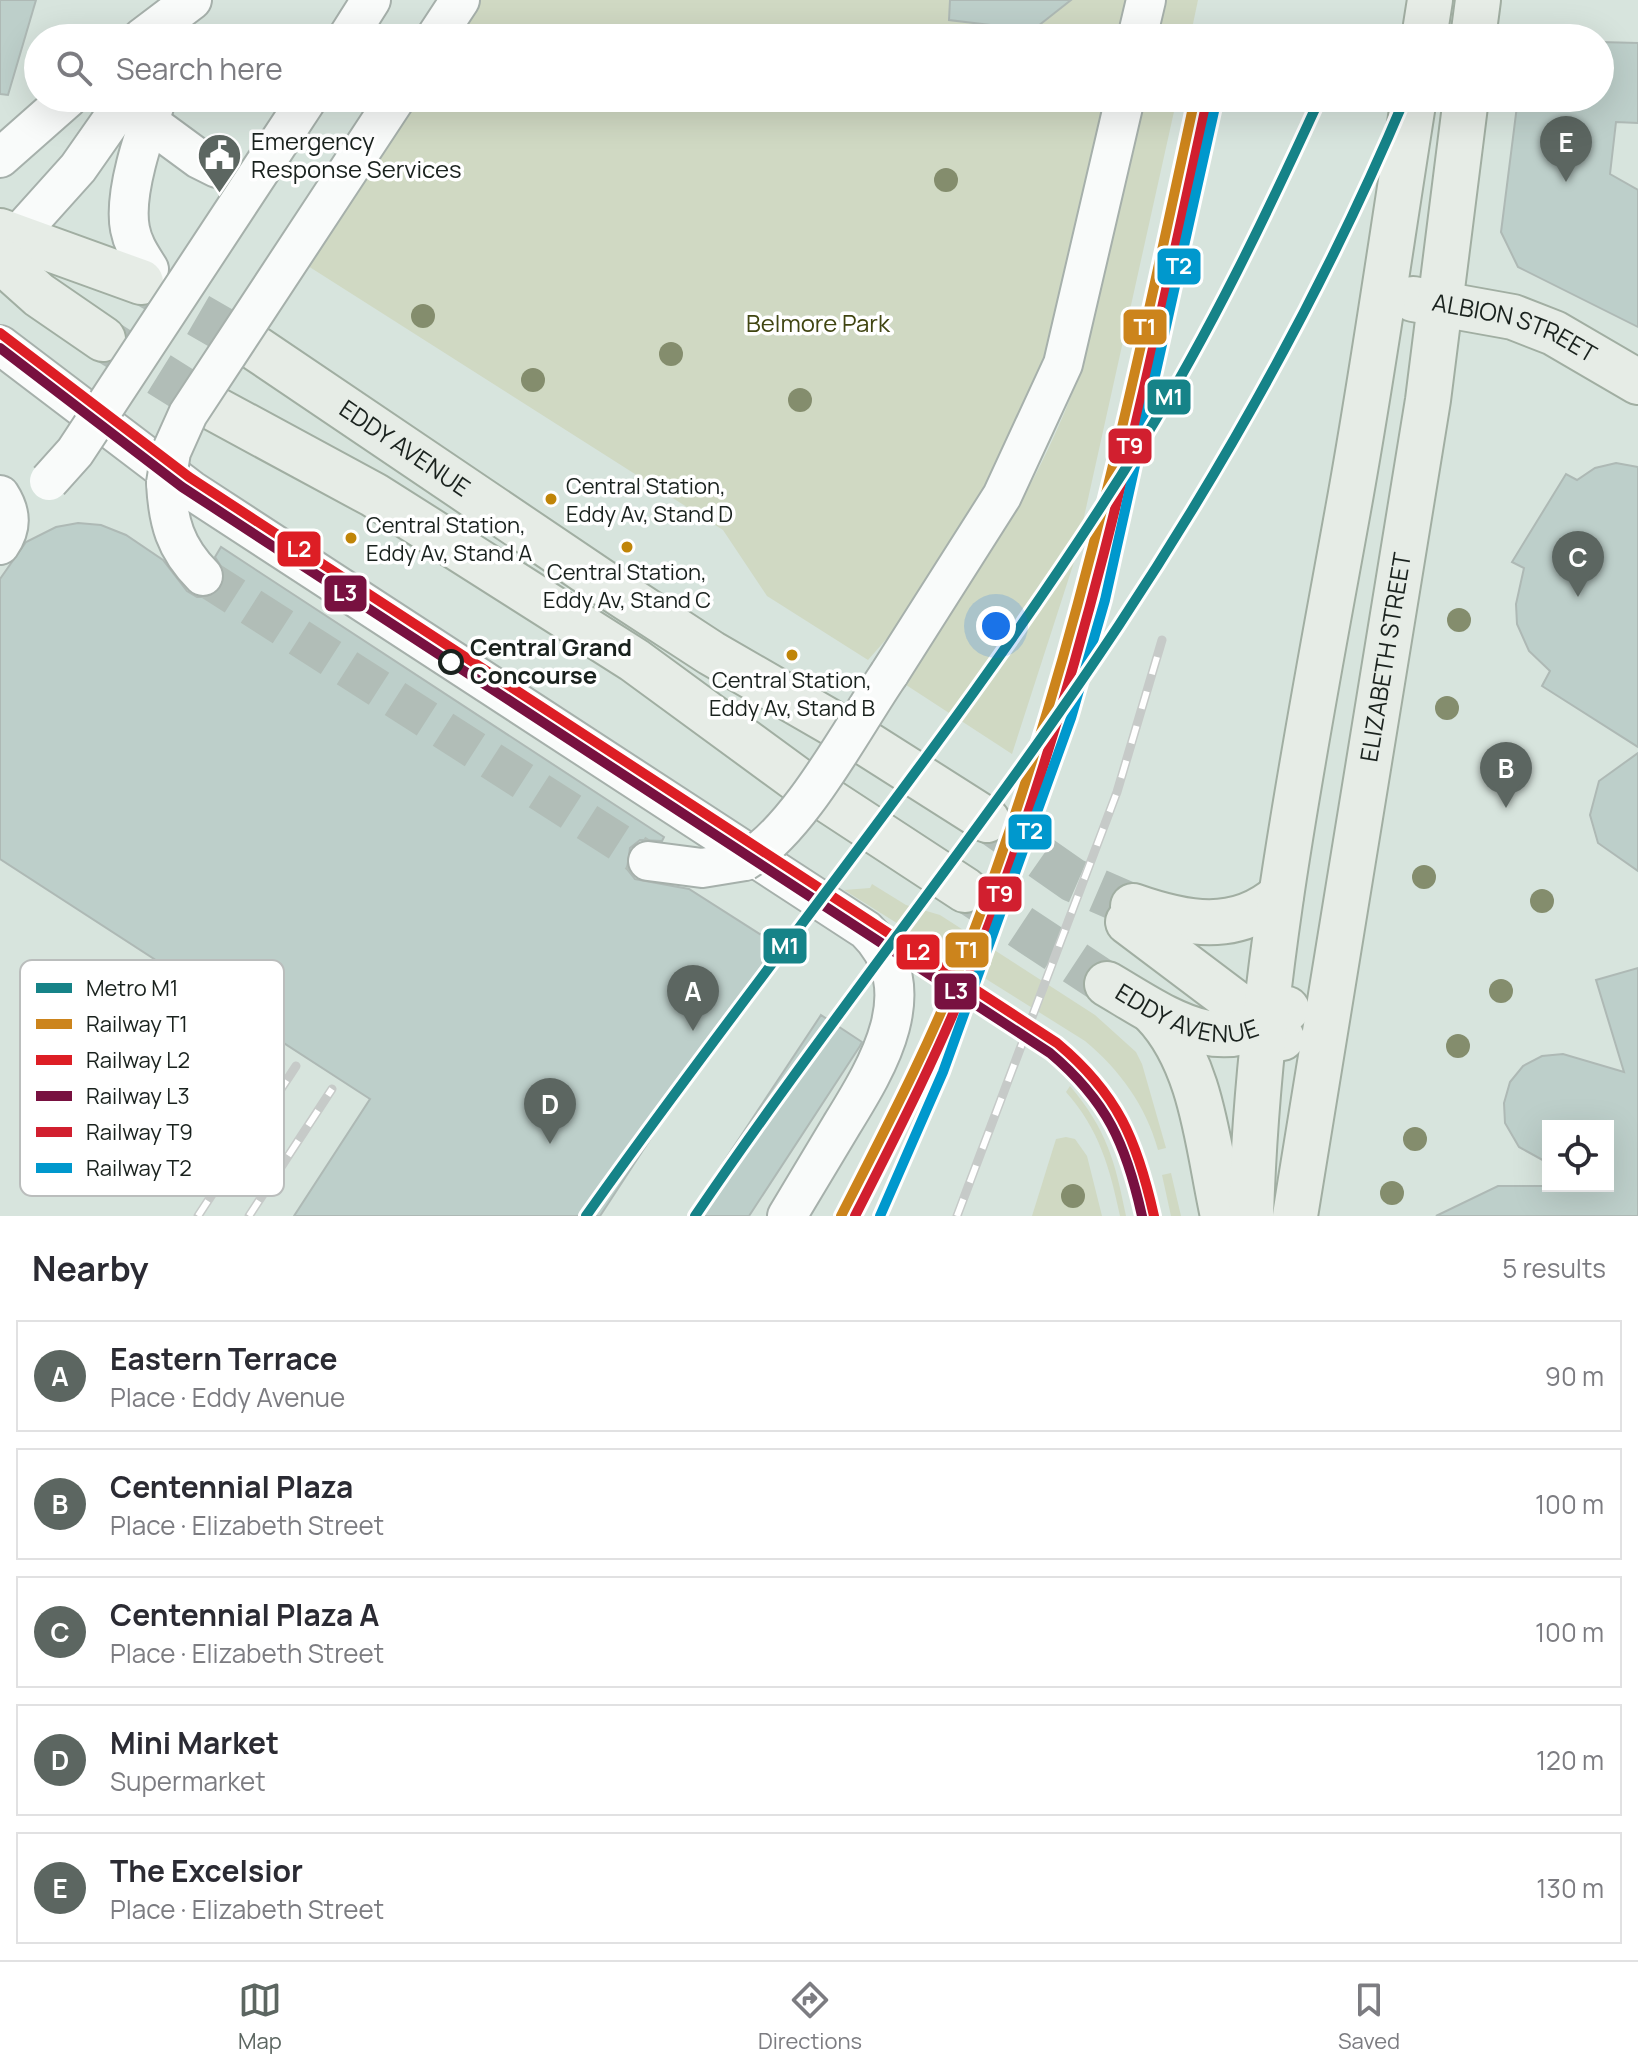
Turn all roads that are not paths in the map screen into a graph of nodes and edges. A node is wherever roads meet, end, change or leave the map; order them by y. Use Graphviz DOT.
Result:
graph roads {
  1 [pos="194,0"];
  2 [pos="371,0"];
  3 [pos="460,0"];
  4 [pos="1146,0"];
  5 [pos="1430,0"];
  6 [pos="1478,0"];
  7 [pos="161,24"];
  8 [pos="178,24"];
  9 [pos="185,24"];
  10 [pos="356,24"];
  11 [pos="444,24"];
  12 [pos="1140,24"];
  13 [pos="1426,24"];
  14 [pos="1475,24"];
  15 [pos="52,112"];
  16 [pos="128,112"];
  17 [pos="135,112"];
  18 [pos="144,112"];
  19 [pos="299,112"];
  20 [pos="387,112"];
  21 [pos="1122,112"];
  22 [pos="1412,112"];
  23 [pos="1464,112"];
  24 [pos="0,158"];
  25 [pos="217,168"];
  26 [pos="4,245"];
  27 [pos="145,276"];
  28 [pos="1383,295"];
  29 [pos="1441,303"];
  30 [pos="103,339"];
  31 [pos="0,345"];
  32 [pos="257,349"];
  33 [pos="1638,382"];
  34 [pos="215,409"];
  35 [pos="4,501"];
  36 [pos="0,545"];
  37 [pos="203,576"];
  38 [pos="987,820"];
  39 [pos="648,861"];
  40 [pos="965,890"];
  41 [pos="1281,895"];
  42 [pos="1343,901"];
  43 [pos="1107,984"];
  44 [pos="1151,1010"];
  45 [pos="1266,1024"];
  46 [pos="1310,1117"];
  47 [pos="787,1216"];
  48 [pos="1223,1216"];
  49 [pos="1251,1216"];
  50 [pos="1295,1216"];
  1 -- 7 [label="street"];
  1 -- 8 [label="street"];
  1 -- 9 [label="street"];
  2 -- 10 [label="street"];
  3 -- 11 [label="street"];
  4 -- 12 [label="street"];
  5 -- 13 [label="main road"];
  6 -- 14 [label="main road"];
  15 -- 24 [label="street"];
  16 -- 26 [label="street"];
  17 -- 27 [label="street"];
  18 -- 25 [label="street"];
  19 -- 35 [label="street, bridge"];
  20 -- 37 [label="street, bridge"];
  21 -- 39 [label="street, bridge"];
  22 -- 28 [label="main road"];
  23 -- 29 [label="main road, ELIZABETH STREET"];
  26 -- 27 [label="main road"];
  26 -- 30 [label="main road"];
  28 -- 29 [label="main road, ALBION STREET"];
  28 -- 41 [label="main road"];
  29 -- 33 [label="main road, ALBION STREET"];
  29 -- 42 [label="main road, ELIZABETH STREET"];
  31 -- 47 [label="street"];
  32 -- 38 [label="main road, EDDY AVENUE"];
  34 -- 40 [label="main road"];
  35 -- 36 [label="street"];
  41 -- 45 [label="main road"];
  41 -- 45 [label="main road"];
  42 -- 45 [label="main road, EDDY AVENUE"];
  42 -- 46 [label="main road, ELIZABETH STREET"];
  43 -- 44 [label="main road, EDDY AVENUE"];
  44 -- 45 [label="main road, EDDY AVENUE"];
  44 -- 48 [label="main road"];
  45 -- 46 [label="main road"];
  45 -- 49 [label="main road"];
  46 -- 50 [label="main road, ELIZABETH STREET"];
}
